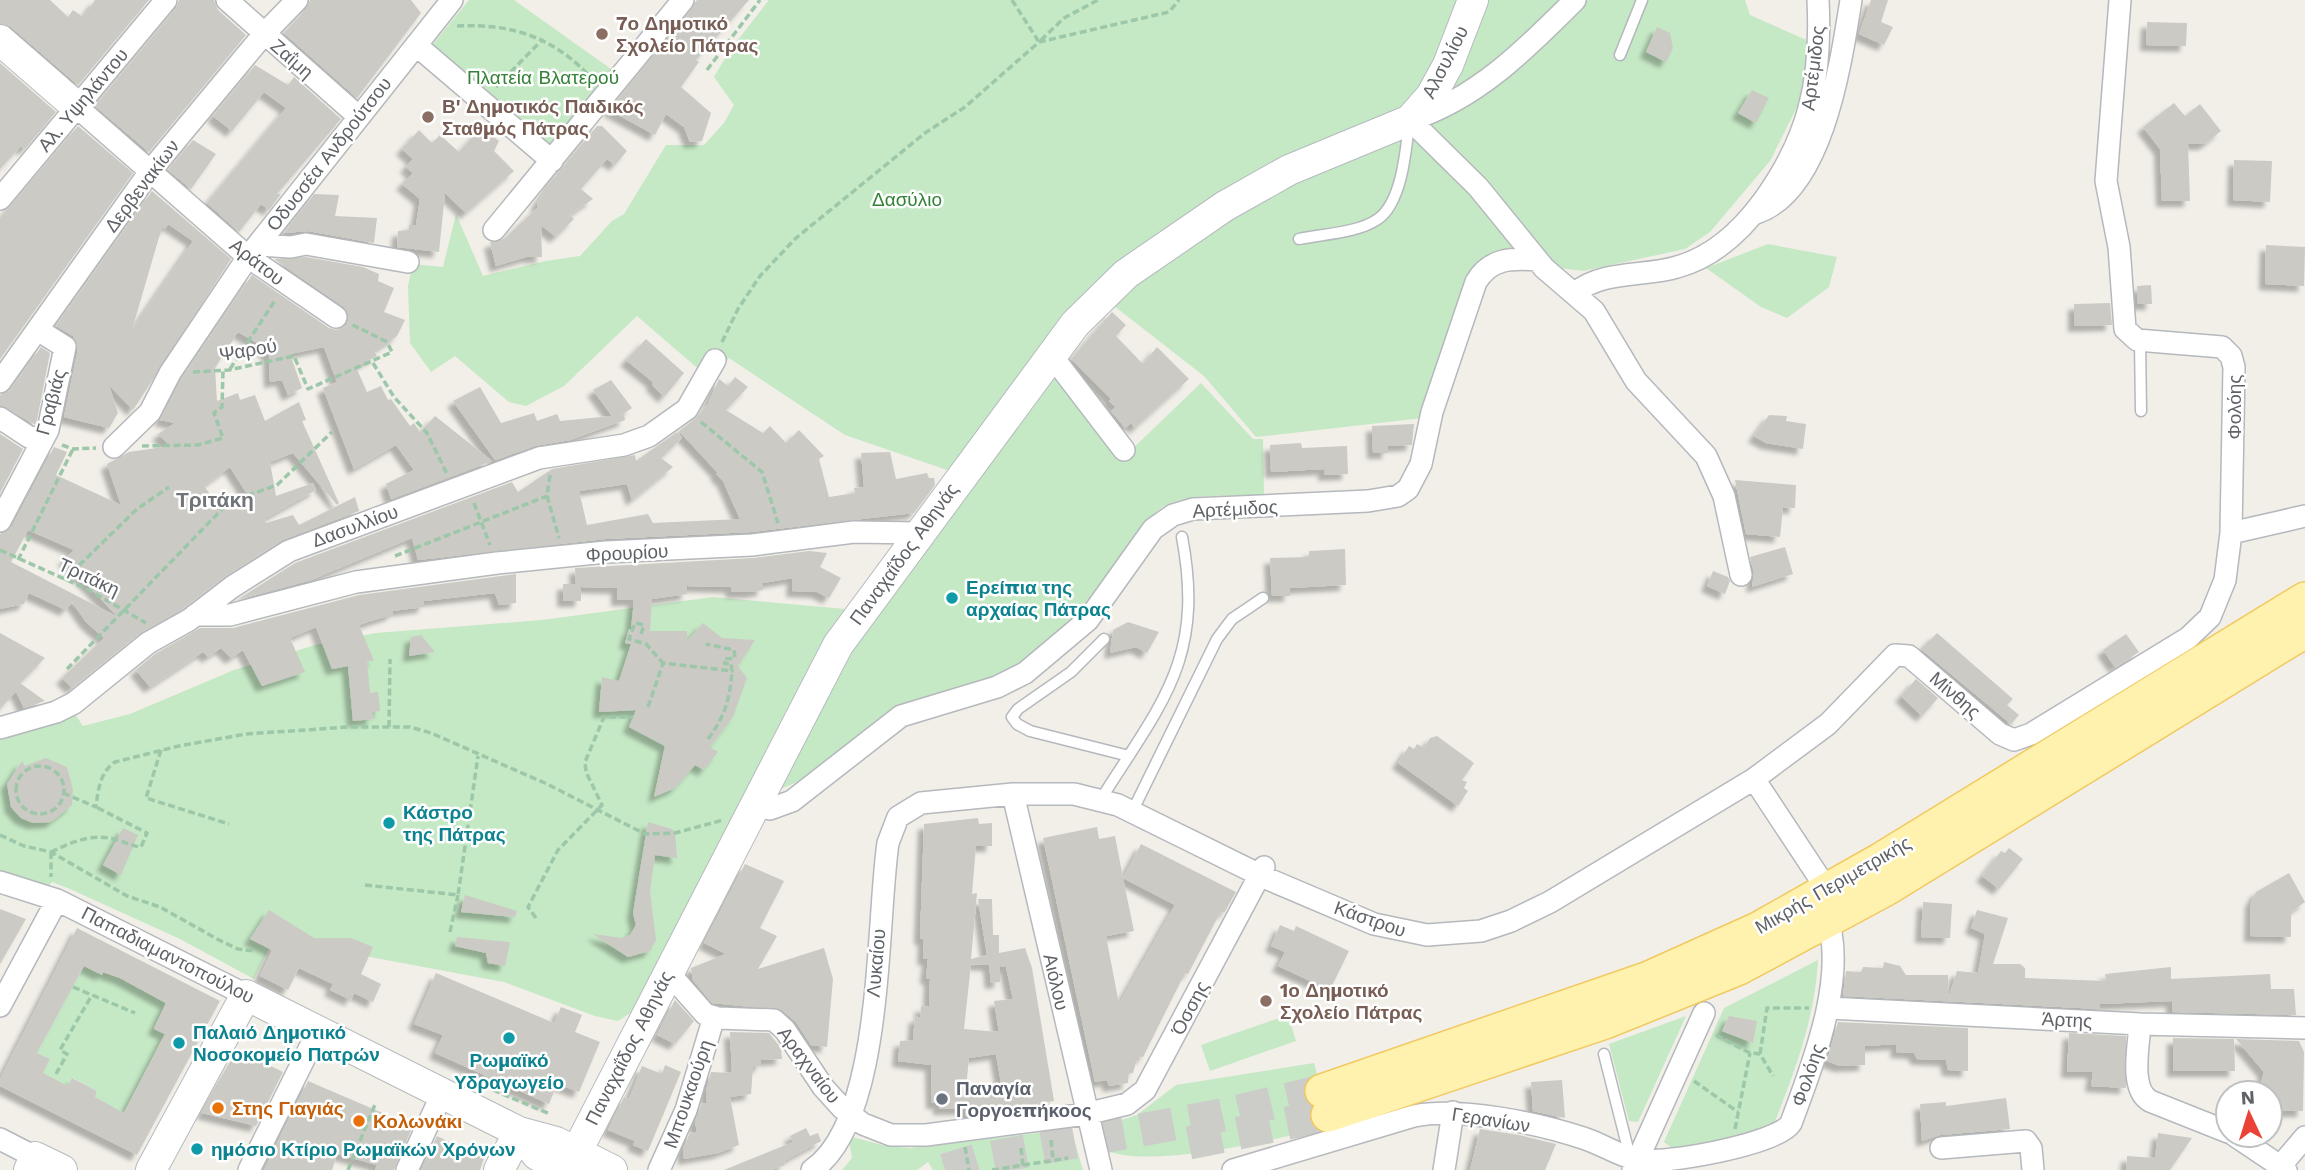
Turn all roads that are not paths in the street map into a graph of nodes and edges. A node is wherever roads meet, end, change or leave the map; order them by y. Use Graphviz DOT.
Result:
graph roads {
  1 [pos="166,0"];
  2 [pos="227,0"];
  3 [pos="297,0"];
  4 [pos="452,0"];
  5 [pos="683,0"];
  6 [pos="1474,0"];
  7 [pos="1575,0"];
  8 [pos="1642,0"];
  9 [pos="1818,0"];
  10 [pos="1851,0"];
  11 [pos="2120,0"];
  12 [pos="264,34"];
  13 [pos="0,40"];
  14 [pos="416,45"];
  15 [pos="1620,55"];
  16 [pos="78,108"];
  17 [pos="359,117"];
  18 [pos="1410,120"];
  19 [pos="552,161"];
  20 [pos="151,170"];
  21 [pos="0,199"];
  22 [pos="1754,214"];
  23 [pos="494,230"];
  24 [pos="1299,239"];
  25 [pos="253,251"];
  26 [pos="1537,260"];
  27 [pos="408,262"];
  28 [pos="1576,293"];
  29 [pos="336,317"];
  30 [pos="38,330"];
  31 [pos="2140,340"];
  32 [pos="1052,356"];
  33 [pos="715,360"];
  34 [pos="0,382"];
  35 [pos="2141,411"];
  36 [pos="0,418"];
  37 [pos="43,439"];
  38 [pos="114,447"];
  39 [pos="1124,450"];
  40 [pos="2305,516"];
  41 [pos="0,522"];
  42 [pos="918,533"];
  43 [pos="2231,533"];
  44 [pos="1182,537"];
  45 [pos="1741,575"];
  46 [pos="1264,598"];
  47 [pos="2305,599"];
  48 [pos="195,615"];
  49 [pos="2305,631"];
  50 [pos="1104,639"];
  51 [pos="1905,655"];
  52 [pos="0,728"];
  53 [pos="2005,737"];
  54 [pos="1129,756"];
  55 [pos="1755,779"];
  56 [pos="1013,794"];
  57 [pos="1101,799"];
  58 [pos="1132,812"];
  59 [pos="901,813"];
  60 [pos="750,814"];
  61 [pos="1262,871"];
  62 [pos="0,882"];
  63 [pos="57,900"];
  64 [pos="1825,903"];
  65 [pos="668,972"];
  66 [pos="246,995"];
  67 [pos="0,1006"];
  68 [pos="1829,1008"];
  69 [pos="714,1017"];
  70 [pos="1701,1020"];
  71 [pos="2140,1024"];
  72 [pos="2305,1028"];
  73 [pos="318,1031"];
  74 [pos="1604,1054"];
  75 [pos="442,1094"];
  76 [pos="1325,1103"];
  77 [pos="1453,1112"];
  78 [pos="850,1114"];
  79 [pos="1086,1114"];
  80 [pos="2214,1126"];
  81 [pos="519,1132"];
  82 [pos="2305,1137"];
  83 [pos="0,1139"];
  84 [pos="1941,1148"];
  85 [pos="2253,1149"];
  86 [pos="571,1161"];
  87 [pos="32,1163"];
  88 [pos="1634,1163"];
  89 [pos="1669,1165"];
  90 [pos="814,1168"];
  91 [pos="2281,1169"];
  92 [pos="62,1170"];
  93 [pos="151,1170"];
  94 [pos="249,1170"];
  95 [pos="407,1170"];
  96 [pos="499,1170"];
  97 [pos="612,1170"];
  98 [pos="659,1170"];
  99 [pos="1107,1170"];
  100 [pos="1233,1170"];
  101 [pos="1444,1170"];
  102 [pos="2033,1170"];
  1 -- 16 [label="street, Αλ. Υψηλάντου"];
  2 -- 12 [label="street, Ζαΐμη"];
  3 -- 12 [label="street, Δερβενακίων"];
  4 -- 14 [label="street, Οδυσσέα Ανδρούτσου"];
  5 -- 19 [label="street"];
  6 -- 18 [label="street, Αλσυλίου"];
  7 -- 18 [label="street"];
  8 -- 15 [label="lane"];
  9 -- 22 [label="street, Αρτέμιδος"];
  10 -- 22 [label="street"];
  11 -- 31 [label="street"];
  12 -- 17 [label="street, Ζαΐμη"];
  12 -- 20 [label="street, Δερβενακίων"];
  13 -- 16 [label="street, Αράτου"];
  14 -- 17 [label="street, Οδυσσέα Ανδρούτσου"];
  14 -- 19 [label="street"];
  16 -- 20 [label="street, Αράτου"];
  16 -- 21 [label="street, Αλ. Υψηλάντου"];
  17 -- 25 [label="street, Οδυσσέα Ανδρούτσου"];
  18 -- 24 [label="lane"];
  18 -- 26 [label="street"];
  18 -- 32 [label="street, Παναχαΐδος Αθηνάς"];
  19 -- 23 [label="street"];
  20 -- 25 [label="street, Αράτου"];
  20 -- 30 [label="street, Δερβενακίων"];
  22 -- 28 [label="street, Αρτέμιδος"];
  25 -- 27 [label="street"];
  25 -- 29 [label="street, Αράτου"];
  25 -- 38 [label="street, Οδυσσέα Ανδρούτσου"];
  26 -- 28 [label="street"];
  26 -- 60 [label="street, Αρτέμιδος"];
  28 -- 45 [label="street"];
  30 -- 34 [label="street, Δερβενακίων"];
  30 -- 37 [label="street, Γραβιάς"];
  31 -- 35 [label="lane"];
  31 -- 43 [label="street, Φολόης"];
  32 -- 39 [label="street"];
  32 -- 42 [label="street, Παναχαΐδος Αθηνάς"];
  33 -- 48 [label="street, Δασυλλίου"];
  36 -- 37 [label="street"];
  37 -- 41 [label="street, Γραβιάς"];
  40 -- 43 [label="street"];
  42 -- 48 [label="street, Φρουρίου"];
  42 -- 60 [label="street, Παναχαΐδος Αθηνάς"];
  43 -- 53 [label="street, Φολόης"];
  44 -- 54 [label="lane"];
  46 -- 58 [label="lane"];
  47 -- 64 [label="main road, Μικρής Περιμετρικής"];
  48 -- 52 [label="street, Δασυλλίου"];
  49 -- 64 [label="main road, Μικρής Περιμετρικής"];
  50 -- 54 [label="lane"];
  51 -- 53 [label="street, Μίνθης"];
  51 -- 55 [label="street, Κάστρου"];
  54 -- 57 [label="lane"];
  55 -- 61 [label="street, Κάστρου"];
  55 -- 64 [label="street"];
  56 -- 57 [label="street, Κάστρου"];
  56 -- 59 [label="street, Κάστρου"];
  56 -- 79 [label="street, Αιόλου"];
  57 -- 58 [label="street, Κάστρου"];
  58 -- 61 [label="street, Κάστρου"];
  59 -- 78 [label="street, Λυκαίου"];
  60 -- 65 [label="street, Παναχαΐδος Αθηνάς"];
  61 -- 79 [label="street, Όσσης"];
  62 -- 63 [label="street, Παπαδιαμαντοπούλου"];
  63 -- 66 [label="street, Παπαδιαμαντοπούλου"];
  63 -- 67 [label="street"];
  64 -- 68 [label="street, Φολόης"];
  64 -- 76 [label="main road, Μικρής Περιμετρικής"];
  65 -- 69 [label="street"];
  65 -- 86 [label="street, Παναχαΐδος Αθηνάς"];
  66 -- 73 [label="street, Παπαδιαμαντοπούλου"];
  66 -- 93 [label="street"];
  68 -- 71 [label="street, Άρτης"];
  68 -- 89 [label="street, Φολόης"];
  69 -- 78 [label="street, Αραχναίου"];
  69 -- 98 [label="street, Μπουκαούρη"];
  70 -- 88 [label="street"];
  71 -- 72 [label="street, Άρτης"];
  71 -- 80 [label="street"];
  73 -- 75 [label="street, Παπαδιαμαντοπούλου"];
  73 -- 94 [label="street"];
  74 -- 88 [label="lane"];
  75 -- 81 [label="street, Παπαδιαμαντοπούλου"];
  75 -- 95 [label="street"];
  77 -- 88 [label="street, Γερανίων"];
  77 -- 100 [label="street, Γερανίων"];
  77 -- 101 [label="street"];
  78 -- 79 [label="street, Αραχναίου"];
  78 -- 90 [label="street, Λυκαίου"];
  79 -- 99 [label="street, Αιόλου"];
  81 -- 86 [label="street"];
  81 -- 96 [label="street"];
  82 -- 91 [label="street"];
  83 -- 87 [label="street"];
  84 -- 102 [label="street"];
  85 -- 91 [label="street"];
  86 -- 97 [label="street"];
  87 -- 92 [label="street"];
  88 -- 89 [label="street, Γερανίων"];
}
